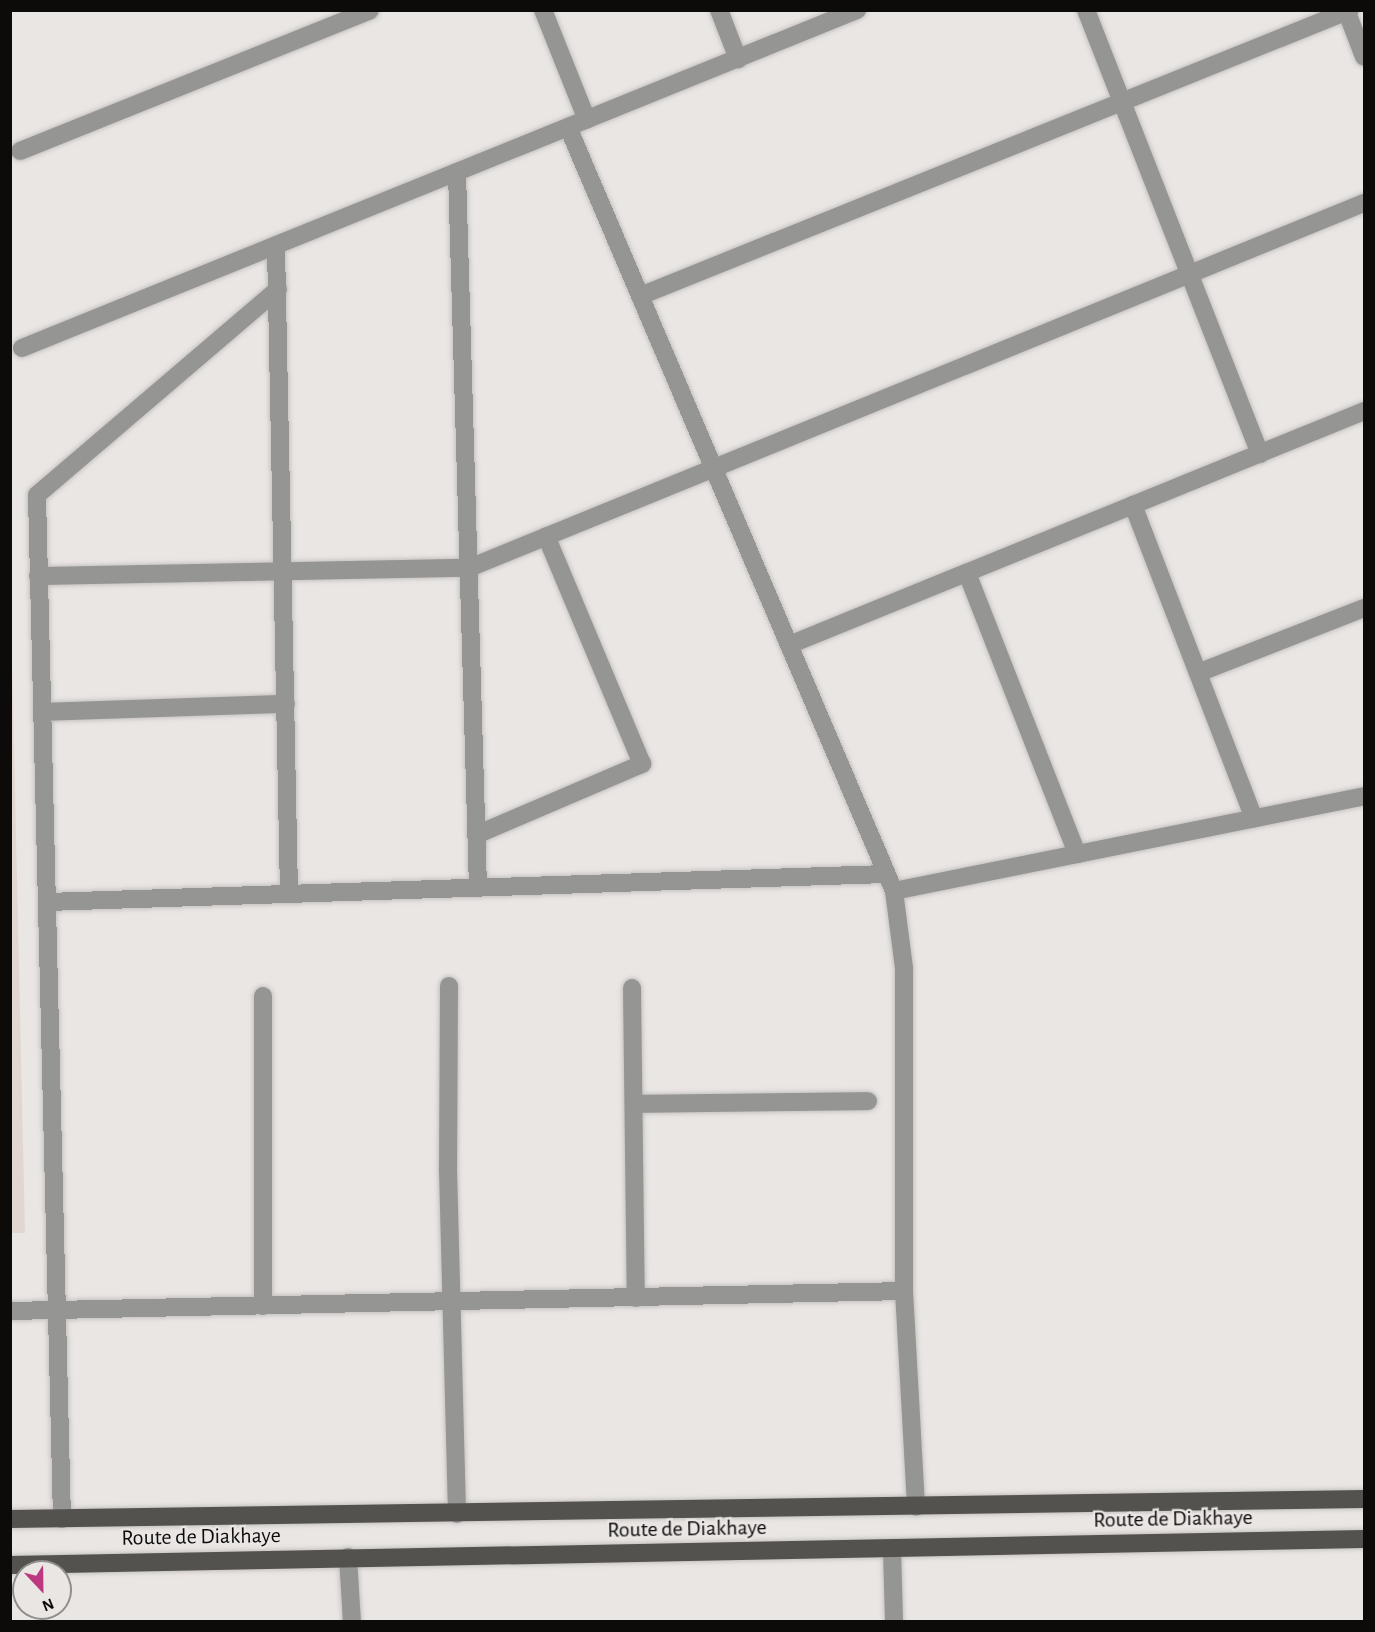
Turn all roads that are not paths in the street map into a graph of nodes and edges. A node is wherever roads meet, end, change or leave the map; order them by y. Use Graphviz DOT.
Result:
graph roads {
  1 [pos="370,10"];
  2 [pos="543,10"];
  3 [pos="719,10"];
  4 [pos="857,10"];
  5 [pos="1086,10"];
  6 [pos="1347,11"];
  7 [pos="1365,57"];
  8 [pos="738,59"];
  9 [pos="1122,102"];
  10 [pos="587,120"];
  11 [pos="568,127"];
  12 [pos="20,151"];
  13 [pos="457,172"];
  14 [pos="1365,203"];
  15 [pos="276,246"];
  16 [pos="1189,274"];
  17 [pos="278,289"];
  18 [pos="640,296"];
  19 [pos="22,348"];
  20 [pos="1365,411"];
  21 [pos="1260,454"];
  22 [pos="714,468"];
  23 [pos="1133,505"];
  24 [pos="546,536"];
  25 [pos="469,568"];
  26 [pos="283,573"];
  27 [pos="968,573"];
  28 [pos="38,576"];
  29 [pos="1365,608"];
  30 [pos="789,645"];
  31 [pos="1198,673"];
  32 [pos="286,704"];
  33 [pos="42,712"];
  34 [pos="1365,796"];
  35 [pos="1254,818"];
  36 [pos="476,835"];
  37 [pos="1077,854"];
  38 [pos="891,883"];
  39 [pos="478,887"];
  40 [pos="289,894"];
  41 [pos="47,902"];
  42 [pos="449,986"];
  43 [pos="632,988"];
  44 [pos="263,996"];
  45 [pos="868,1101"];
  46 [pos="634,1104"];
  47 [pos="903,1291"];
  48 [pos="636,1298"];
  49 [pos="451,1304"];
  50 [pos="263,1306"];
  51 [pos="56,1310"];
  52 [pos="10,1311"];
  53 [pos="1365,1498"];
  54 [pos="916,1507"];
  55 [pos="457,1514"];
  56 [pos="10,1519"];
  57 [pos="62,1519"];
  58 [pos="1365,1539"];
  59 [pos="892,1549"];
  60 [pos="348,1557"];
  61 [pos="10,1565"];
  62 [pos="352,1622"];
  63 [pos="894,1622"];
  1 -- 12 [label="street"];
  2 -- 10 [label="street"];
  3 -- 8 [label="street"];
  4 -- 8 [label="street"];
  5 -- 9 [label="street"];
  6 -- 7 [label="street"];
  6 -- 9 [label="street"];
  8 -- 10 [label="street"];
  9 -- 16 [label="street"];
  9 -- 18 [label="street"];
  10 -- 11 [label="street"];
  11 -- 13 [label="street"];
  11 -- 18 [label="street"];
  13 -- 15 [label="street"];
  13 -- 25 [label="street"];
  14 -- 16 [label="street"];
  15 -- 17 [label="street"];
  15 -- 19 [label="street"];
  16 -- 21 [label="street"];
  16 -- 22 [label="street"];
  17 -- 26 [label="street"];
  17 -- 28 [label="street"];
  18 -- 22 [label="street"];
  20 -- 21 [label="street"];
  21 -- 23 [label="street"];
  22 -- 24 [label="street"];
  22 -- 30 [label="street"];
  23 -- 27 [label="street"];
  23 -- 31 [label="street"];
  24 -- 25 [label="street"];
  24 -- 36 [label="street"];
  25 -- 26 [label="street"];
  25 -- 36 [label="street"];
  26 -- 28 [label="street"];
  26 -- 32 [label="street"];
  27 -- 30 [label="street"];
  27 -- 37 [label="street"];
  28 -- 33 [label="street"];
  29 -- 31 [label="street"];
  30 -- 38 [label="street"];
  31 -- 35 [label="street"];
  32 -- 33 [label="street"];
  32 -- 40 [label="street"];
  33 -- 41 [label="street"];
  34 -- 35 [label="street"];
  35 -- 37 [label="street"];
  36 -- 39 [label="street"];
  37 -- 38 [label="street"];
  38 -- 39 [label="street"];
  38 -- 47 [label="street"];
  39 -- 40 [label="street"];
  40 -- 41 [label="street"];
  41 -- 51 [label="street"];
  42 -- 49 [label="street"];
  43 -- 46 [label="street"];
  44 -- 50 [label="street"];
  45 -- 46 [label="street"];
  46 -- 48 [label="street"];
  47 -- 48 [label="street"];
  47 -- 54 [label="street"];
  48 -- 49 [label="street"];
  49 -- 50 [label="street"];
  49 -- 55 [label="street"];
  50 -- 51 [label="street"];
  51 -- 52 [label="street"];
  51 -- 57 [label="street"];
  53 -- 54 [label="main road, Route de Diakhaye"];
  54 -- 55 [label="main road, Route de Diakhaye"];
  55 -- 57 [label="main road, Route de Diakhaye"];
  56 -- 57 [label="main road, Route de Diakhaye"];
  58 -- 59 [label="main road, Route de Diakhaye"];
  59 -- 60 [label="main road, Route de Diakhaye"];
  59 -- 63 [label="street"];
  60 -- 61 [label="main road, Route de Diakhaye"];
  60 -- 62 [label="street"];
}
